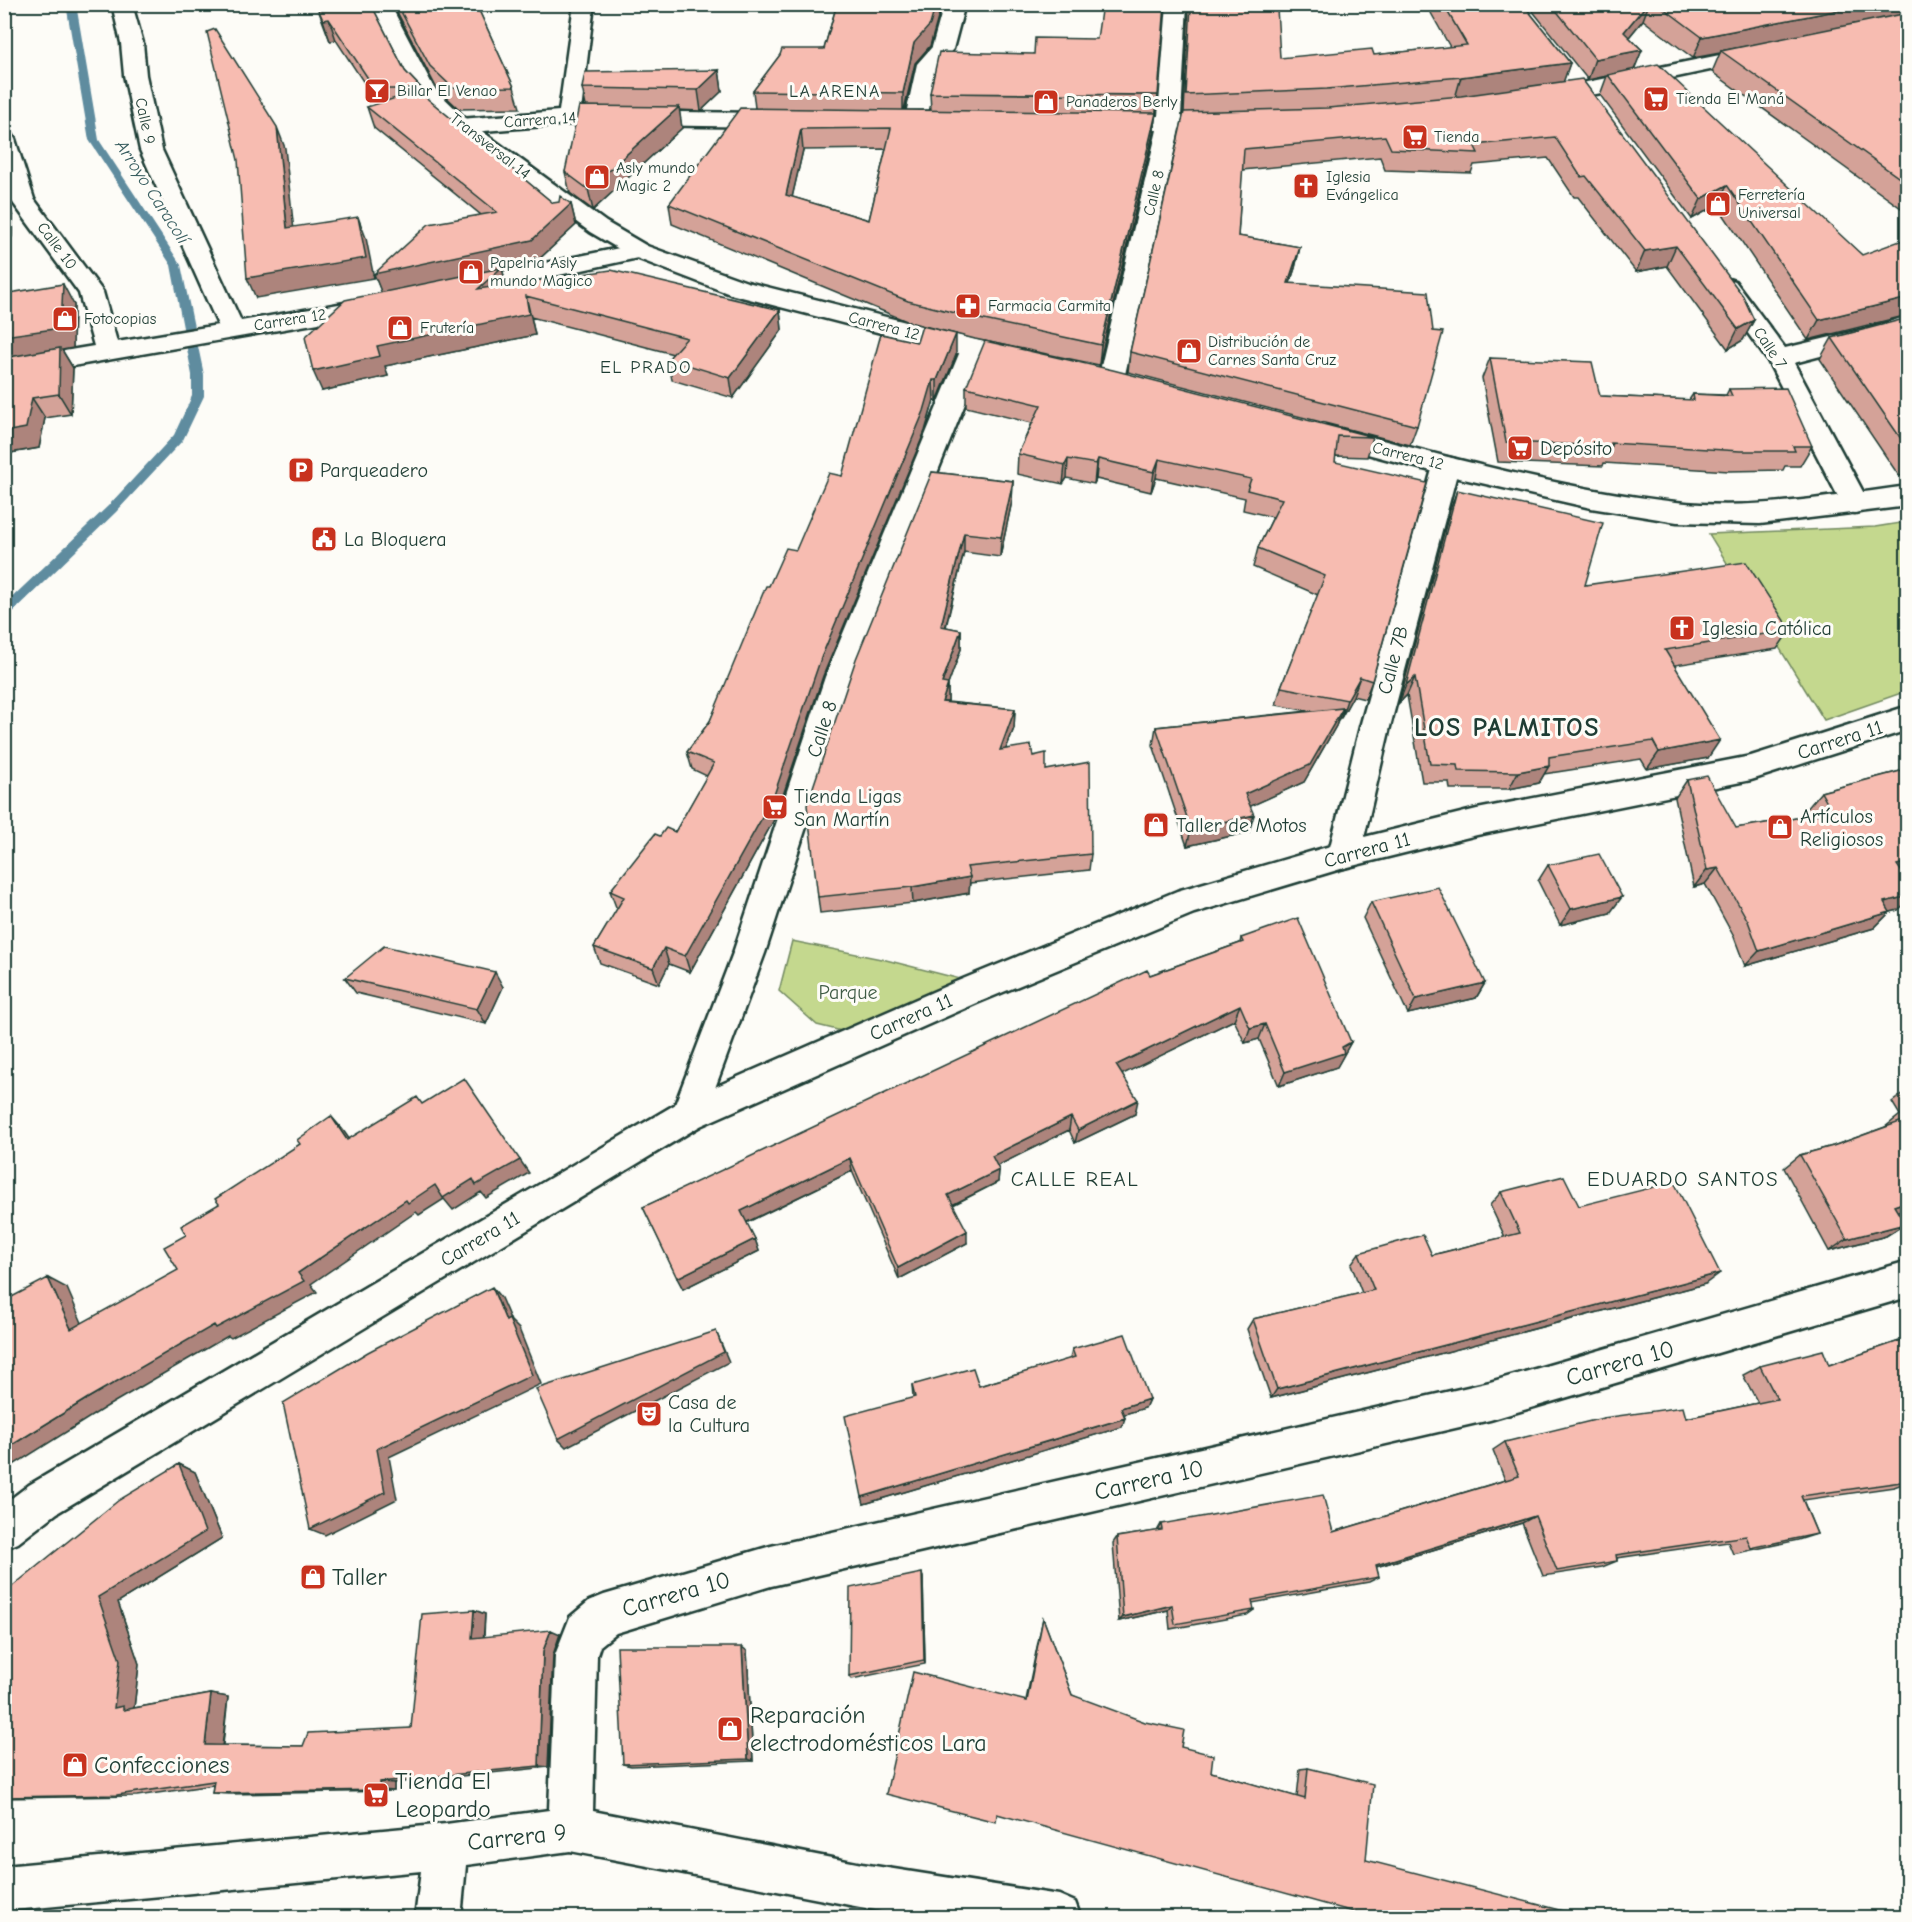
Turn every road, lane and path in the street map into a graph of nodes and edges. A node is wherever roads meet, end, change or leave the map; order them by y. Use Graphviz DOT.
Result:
graph roads {
  1 [pos="122,4"];
  2 [pos="379,4"];
  3 [pos="584,4"];
  4 [pos="955,4"];
  5 [pos="1177,4"];
  6 [pos="1775,50"];
  7 [pos="1575,82"];
  8 [pos="1524,98"];
  9 [pos="1596,110"];
  10 [pos="569,117"];
  11 [pos="797,121"];
  12 [pos="892,122"];
  13 [pos="1240,122"];
  14 [pos="915,123"];
  15 [pos="938,123"];
  16 [pos="1088,124"];
  17 [pos="1169,124"];
  18 [pos="460,126"];
  19 [pos="4,139"];
  20 [pos="14,202"];
  21 [pos="639,251"];
  22 [pos="1716,272"];
  23 [pos="438,293"];
  24 [pos="392,302"];
  25 [pos="1908,324"];
  26 [pos="232,329"];
  27 [pos="974,349"];
  28 [pos="108,353"];
  29 [pos="1779,358"];
  30 [pos="1043,364"];
  31 [pos="4,370"];
  32 [pos="1112,379"];
  33 [pos="1308,430"];
  34 [pos="1446,466"];
  35 [pos="1908,496"];
  36 [pos="1855,503"];
  37 [pos="1908,718"];
  38 [pos="1344,855"];
  39 [pos="688,1115"];
  40 [pos="1908,1279"];
  41 [pos="4,1529"];
  42 [pos="570,1829"];
  43 [pos="446,1845"];
  44 [pos="4,1888"];
  45 [pos="438,1917"];
  46 [pos="1059,1917"];
  1 -- 26 [label="street, Calle 9"];
  2 -- 18 [label="street, Transversal 14"];
  3 -- 10 [label="street"];
  4 -- 14 [label="street"];
  5 -- 17 [label="street, Calle 8"];
  6 -- 7 [label="street"];
  7 -- 8 [label="street"];
  7 -- 9 [label="street"];
  10 -- 11 [label="street, Carrera 14"];
  10 -- 18 [label="street, Carrera 14"];
  12 -- 14 [label="street"];
  13 -- 17 [label="street"];
  14 -- 15 [label="street"];
  16 -- 17 [label="street"];
  17 -- 32 [label="street, Calle 8"];
  18 -- 21 [label="street, Transversal 14"];
  19 -- 20 [label="street, Calle 10"];
  20 -- 28 [label="street, Calle 10"];
  21 -- 23 [label="street"];
  21 -- 27 [label="street, Carrera 12"];
  22 -- 29 [label="street, Calle 7"];
  24 -- 26 [label="street, Carrera 12"];
  25 -- 29 [label="street"];
  26 -- 28 [label="street, Carrera 12"];
  27 -- 30 [label="street, Carrera 12"];
  27 -- 39 [label="street, Calle 8"];
  28 -- 31 [label="street, Carrera 12"];
  29 -- 36 [label="street, Calle 7"];
  33 -- 34 [label="street, Carrera 12"];
  34 -- 36 [label="street, Carrera 12"];
  34 -- 38 [label="street, Calle 7B"];
  35 -- 36 [label="street, Carrera 12"];
  37 -- 38 [label="street, Carrera 11"];
  38 -- 39 [label="street, Carrera 11"];
  39 -- 41 [label="street, Carrera 11"];
  40 -- 42 [label="street, Carrera 10"];
  42 -- 43 [label="street, Carrera 9"];
  42 -- 46 [label="street, Carrera 9"];
  43 -- 44 [label="street, Carrera 9"];
  43 -- 45 [label="street"];
}
